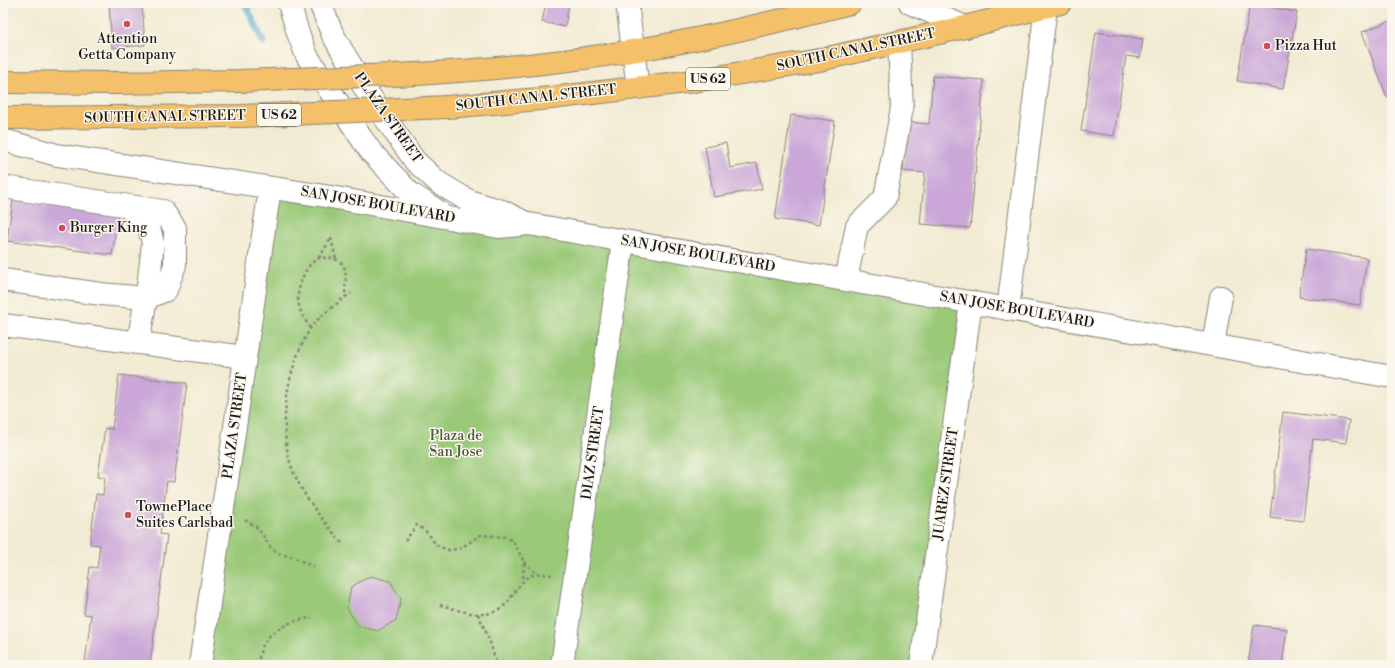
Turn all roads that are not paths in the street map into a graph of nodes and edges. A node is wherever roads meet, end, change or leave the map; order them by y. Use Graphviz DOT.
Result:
graph roads {
  1 [pos="289,3"];
  2 [pos="320,3"];
  3 [pos="627,3"];
  4 [pos="850,3"];
  5 [pos="910,3"];
  6 [pos="1053,5"];
  7 [pos="965,28"];
  8 [pos="899,42"];
  9 [pos="632,51"];
  10 [pos="3,82"];
  11 [pos="638,88"];
  12 [pos="3,118"];
  13 [pos="3,140"];
  14 [pos="3,187"];
  15 [pos="270,188"];
  16 [pos="445,216"];
  17 [pos="529,224"];
  18 [pos="623,242"];
  19 [pos="3,280"];
  20 [pos="846,280"];
  21 [pos="1221,297"];
  22 [pos="146,298"];
  23 [pos="971,302"];
  24 [pos="1008,309"];
  25 [pos="3,325"];
  26 [pos="138,342"];
  27 [pos="1213,345"];
  28 [pos="245,357"];
  29 [pos="1392,377"];
  30 [pos="200,665"];
  31 [pos="562,665"];
  32 [pos="921,665"];
  1 -- 16 [label="street, PLAZA STREET"];
  2 -- 17 [label="street, PLAZA STREET"];
  3 -- 9 [label="street"];
  4 -- 9 [label="highway"];
  5 -- 7 [label="street"];
  6 -- 7 [label="highway, SOUTH CANAL STREET / US 62"];
  6 -- 24 [label="street"];
  7 -- 8 [label="highway, SOUTH CANAL STREET / US 62"];
  8 -- 11 [label="highway, SOUTH CANAL STREET / US 62"];
  8 -- 20 [label="street"];
  9 -- 10 [label="highway, bridge"];
  9 -- 11 [label="street"];
  11 -- 12 [label="highway, SOUTH CANAL STREET / US 62, bridge"];
  13 -- 15 [label="street, SAN JOSE BOULEVARD"];
  14 -- 22 [label="street"];
  15 -- 16 [label="street, SAN JOSE BOULEVARD"];
  15 -- 28 [label="street, PLAZA STREET"];
  16 -- 17 [label="street, SAN JOSE BOULEVARD"];
  17 -- 18 [label="street, SAN JOSE BOULEVARD"];
  18 -- 20 [label="street, SAN JOSE BOULEVARD"];
  18 -- 31 [label="street, DIAZ STREET"];
  19 -- 22 [label="street"];
  20 -- 23 [label="street, SAN JOSE BOULEVARD"];
  21 -- 27 [label="street"];
  22 -- 26 [label="street"];
  23 -- 24 [label="street, SAN JOSE BOULEVARD"];
  23 -- 32 [label="street, JUAREZ STREET"];
  24 -- 27 [label="street, SAN JOSE BOULEVARD"];
  25 -- 26 [label="street"];
  26 -- 28 [label="street"];
  27 -- 29 [label="street, SAN JOSE BOULEVARD"];
  28 -- 30 [label="street, PLAZA STREET"];
}
